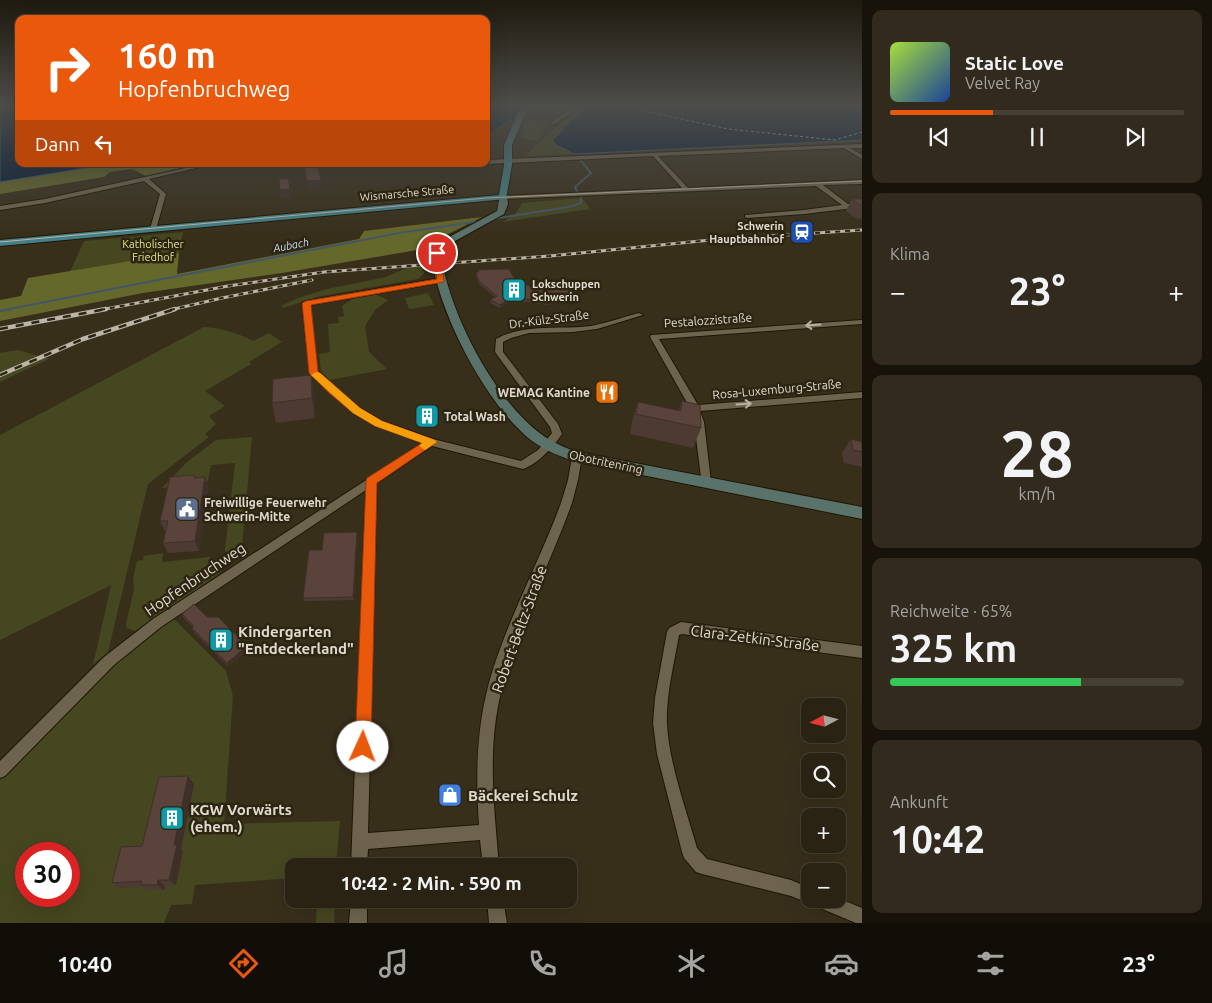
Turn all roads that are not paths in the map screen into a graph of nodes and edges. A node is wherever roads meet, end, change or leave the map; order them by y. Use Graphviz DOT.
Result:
graph roads {
  1 [pos="516,148"];
  2 [pos="819,148"];
  3 [pos="847,148"];
  4 [pos="654,155"];
  5 [pos="862,157"];
  6 [pos="508,161"];
  7 [pos="490,162"];
  8 [pos="196,167"];
  9 [pos="144,178"];
  10 [pos="862,182"];
  11 [pos="817,184"];
  12 [pos="687,190"];
  13 [pos="503,197"];
  14 [pos="862,205"];
  15 [pos="847,206"];
  16 [pos="0,208"];
  17 [pos="747,216"];
  18 [pos="153,229"];
  19 [pos="0,243"];
  20 [pos="441,280"];
  21 [pos="639,315"];
  22 [pos="862,322"];
  23 [pos="862,395"];
  24 [pos="695,408"];
  25 [pos="431,442"];
  26 [pos="548,445"];
  27 [pos="577,457"];
  28 [pos="372,481"];
  29 [pos="706,482"];
  30 [pos="862,513"];
  31 [pos="862,652"];
  32 [pos="0,771"];
  33 [pos="488,832"];
  34 [pos="360,842"];
  35 [pos="359,858"];
  36 [pos="490,858"];
  37 [pos="801,892"];
  38 [pos="359,908"];
  39 [pos="496,908"];
  40 [pos="839,908"];
  41 [pos="862,918"];
  42 [pos="358,923"];
  43 [pos="498,923"];
  1 -- 6 [label="main road"];
  2 -- 4 [label="street"];
  3 -- 5 [label="street"];
  4 -- 6 [label="street"];
  4 -- 12 [label="street"];
  6 -- 7 [label="street"];
  6 -- 13 [label="main road"];
  8 -- 9 [label="street"];
  9 -- 16 [label="street"];
  9 -- 18 [label="street"];
  10 -- 11 [label="street, Wismarsche Straße"];
  11 -- 12 [label="street, Wismarsche Straße"];
  11 -- 15 [label="street"];
  12 -- 13 [label="street, Wismarsche Straße"];
  13 -- 18 [label="main road, Wismarsche Straße"];
  13 -- 20 [label="street, Obotritenring"];
  14 -- 15 [label="street"];
  15 -- 17 [label="street"];
  18 -- 19 [label="main road, Wismarsche Straße"];
  20 -- 25 [label="street"];
  20 -- 26 [label="street, Obotritenring"];
  21 -- 26 [label="street, Dr.-Külz-Straße"];
  22 -- 24 [label="street, Pestalozzistraße, one-way"];
  24 -- 23 [label="street, Rosa-Luxemburg-Straße, one-way"];
  24 -- 29 [label="street, Pestalozzistraße"];
  25 -- 26 [label="street"];
  25 -- 28 [label="street, Hopfenbruchweg"];
  26 -- 27 [label="street, Obotritenring"];
  27 -- 29 [label="street, Obotritenring"];
  27 -- 33 [label="street, Robert-Beltz-Straße"];
  28 -- 32 [label="street, Hopfenbruchweg"];
  28 -- 34 [label="street"];
  29 -- 30 [label="street, Obotritenring"];
  31 -- 37 [label="street, Clara-Zetkin-Straße"];
  33 -- 34 [label="street"];
  33 -- 36 [label="street, Robert-Beltz-Straße"];
  34 -- 35 [label="street"];
  38 -- 42 [label="street"];
  39 -- 43 [label="street"];
  40 -- 41 [label="street"];
}
